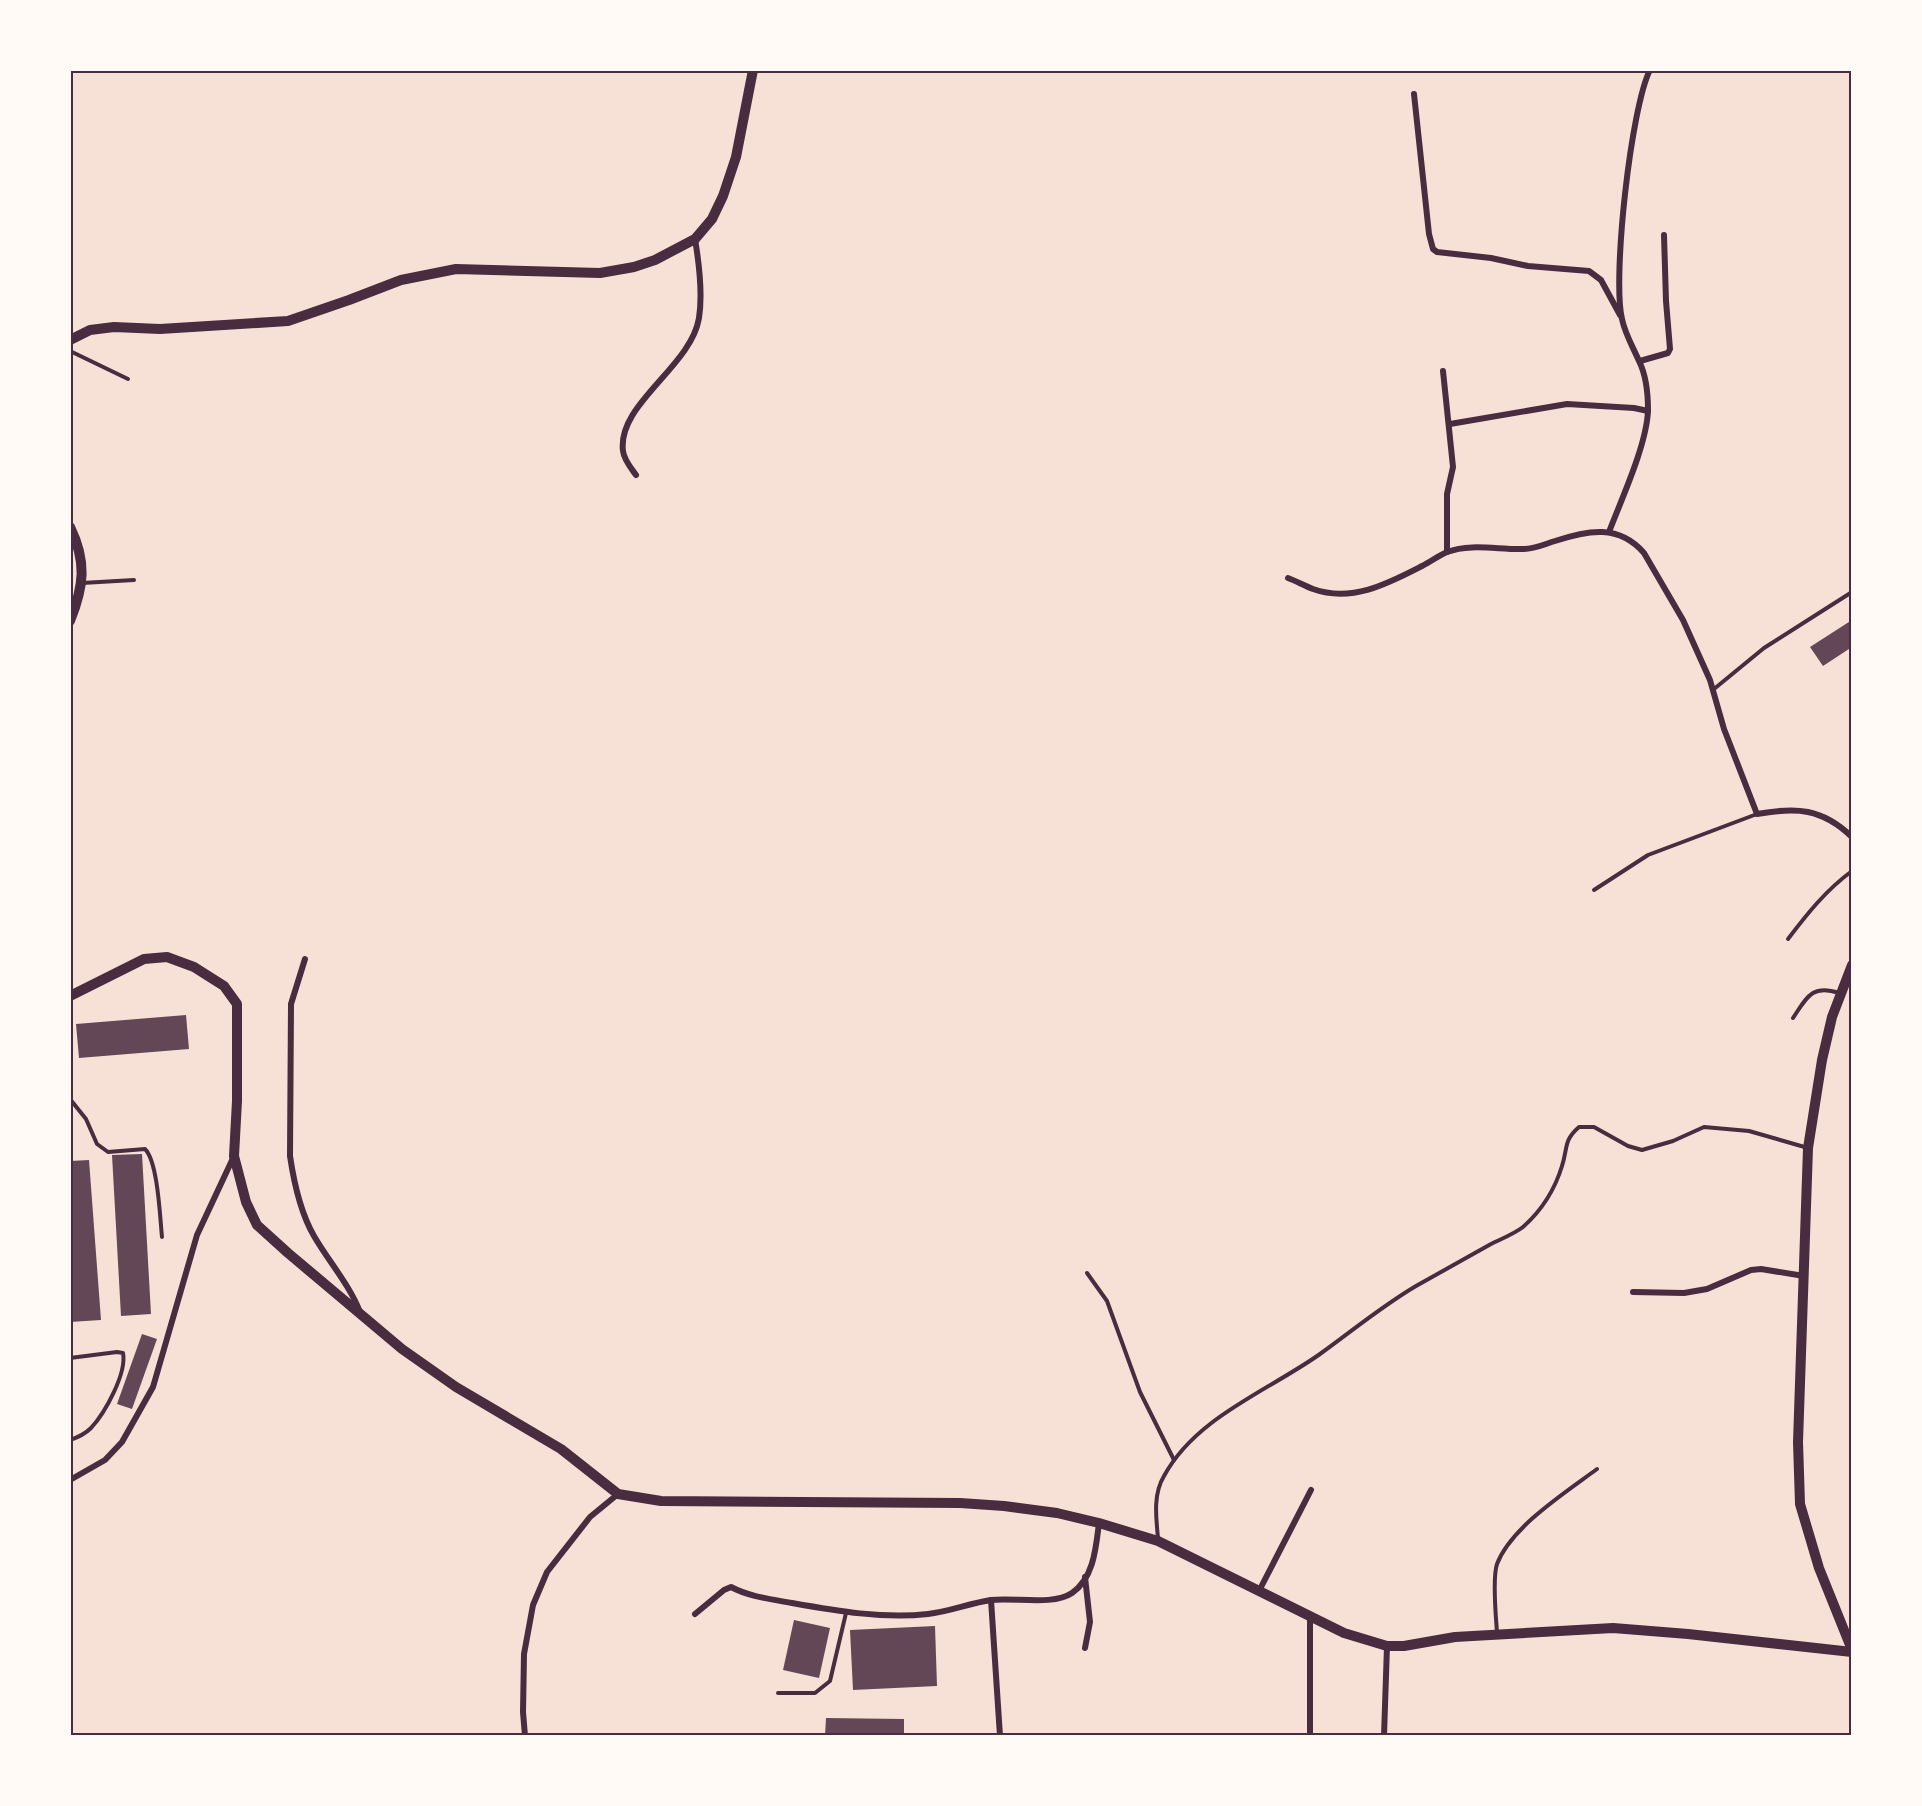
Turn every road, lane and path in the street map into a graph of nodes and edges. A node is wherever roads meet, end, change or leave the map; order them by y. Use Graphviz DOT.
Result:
graph roads {
  1 [pos="753,70"];
  2 [pos="1650,70"];
  3 [pos="1414,94"];
  4 [pos="1664,236"];
  5 [pos="695,238"];
  6 [pos="1622,318"];
  7 [pos="70,340"];
  8 [pos="70,351"];
  9 [pos="1640,361"];
  10 [pos="1443,371"];
  11 [pos="128,379"];
  12 [pos="1648,411"];
  13 [pos="1450,424"];
  14 [pos="636,475"];
  15 [pos="70,527"];
  16 [pos="1609,532"];
  17 [pos="1447,552"];
  18 [pos="1288,578"];
  19 [pos="134,580"];
  20 [pos="81,584"];
  21 [pos="1851,592"];
  22 [pos="70,621"];
  23 [pos="1713,690"];
  24 [pos="1757,814"];
  25 [pos="1851,837"];
  26 [pos="1851,871"];
  27 [pos="1594,890"];
  28 [pos="1788,939"];
  29 [pos="305,959"];
  30 [pos="1851,965"];
  31 [pos="1840,994"];
  32 [pos="70,996"];
  33 [pos="1793,1018"];
  34 [pos="70,1099"];
  35 [pos="1808,1148"];
  36 [pos="234,1156"];
  37 [pos="162,1237"];
  38 [pos="1087,1273"];
  39 [pos="1804,1276"];
  40 [pos="1633,1292"];
  41 [pos="361,1315"];
  42 [pos="70,1358"];
  43 [pos="70,1440"];
  44 [pos="1174,1460"];
  45 [pos="1597,1469"];
  46 [pos="70,1480"];
  47 [pos="1311,1490"];
  48 [pos="618,1494"];
  49 [pos="1100,1522"];
  50 [pos="1158,1541"];
  51 [pos="1085,1576"];
  52 [pos="1259,1591"];
  53 [pos="991,1600"];
  54 [pos="846,1613"];
  55 [pos="695,1614"];
  56 [pos="1310,1615"];
  57 [pos="1497,1634"];
  58 [pos="1387,1646"];
  59 [pos="1085,1648"];
  60 [pos="1851,1651"];
  61 [pos="778,1693"];
  62 [pos="525,1736"];
  63 [pos="1000,1736"];
  64 [pos="1310,1736"];
  65 [pos="1384,1736"];
  1 -- 5 [label="street"];
  2 -- 6 [label="street"];
  3 -- 6 [label="street"];
  4 -- 9 [label="street"];
  5 -- 7 [label="street"];
  5 -- 14 [label="street"];
  6 -- 9 [label="street"];
  8 -- 11 [label="lane"];
  9 -- 12 [label="street"];
  10 -- 13 [label="street"];
  12 -- 13 [label="street"];
  12 -- 16 [label="street"];
  13 -- 17 [label="street"];
  15 -- 20 [label="street"];
  16 -- 17 [label="street"];
  16 -- 23 [label="street"];
  17 -- 18 [label="street"];
  19 -- 20 [label="lane"];
  20 -- 22 [label="street"];
  21 -- 23 [label="lane"];
  23 -- 24 [label="street"];
  24 -- 25 [label="street"];
  24 -- 27 [label="lane"];
  26 -- 28 [label="lane"];
  29 -- 41 [label="street"];
  30 -- 31 [label="street"];
  31 -- 33 [label="lane"];
  31 -- 35 [label="street"];
  32 -- 36 [label="street"];
  34 -- 37 [label="lane"];
  35 -- 39 [label="street"];
  35 -- 44 [label="lane"];
  36 -- 41 [label="street"];
  36 -- 46 [label="street"];
  38 -- 44 [label="lane"];
  39 -- 40 [label="street"];
  39 -- 60 [label="street"];
  41 -- 48 [label="street"];
  42 -- 43 [label="lane"];
  44 -- 50 [label="lane"];
  45 -- 57 [label="lane"];
  47 -- 52 [label="street"];
  48 -- 49 [label="street"];
  48 -- 62 [label="street"];
  49 -- 50 [label="street"];
  49 -- 51 [label="street"];
  50 -- 52 [label="street"];
  51 -- 53 [label="street"];
  51 -- 59 [label="street"];
  52 -- 56 [label="street"];
  53 -- 54 [label="street"];
  53 -- 63 [label="street"];
  54 -- 55 [label="street"];
  54 -- 61 [label="lane"];
  56 -- 58 [label="street"];
  56 -- 64 [label="street"];
  57 -- 58 [label="street"];
  57 -- 60 [label="street"];
  58 -- 65 [label="street"];
}
